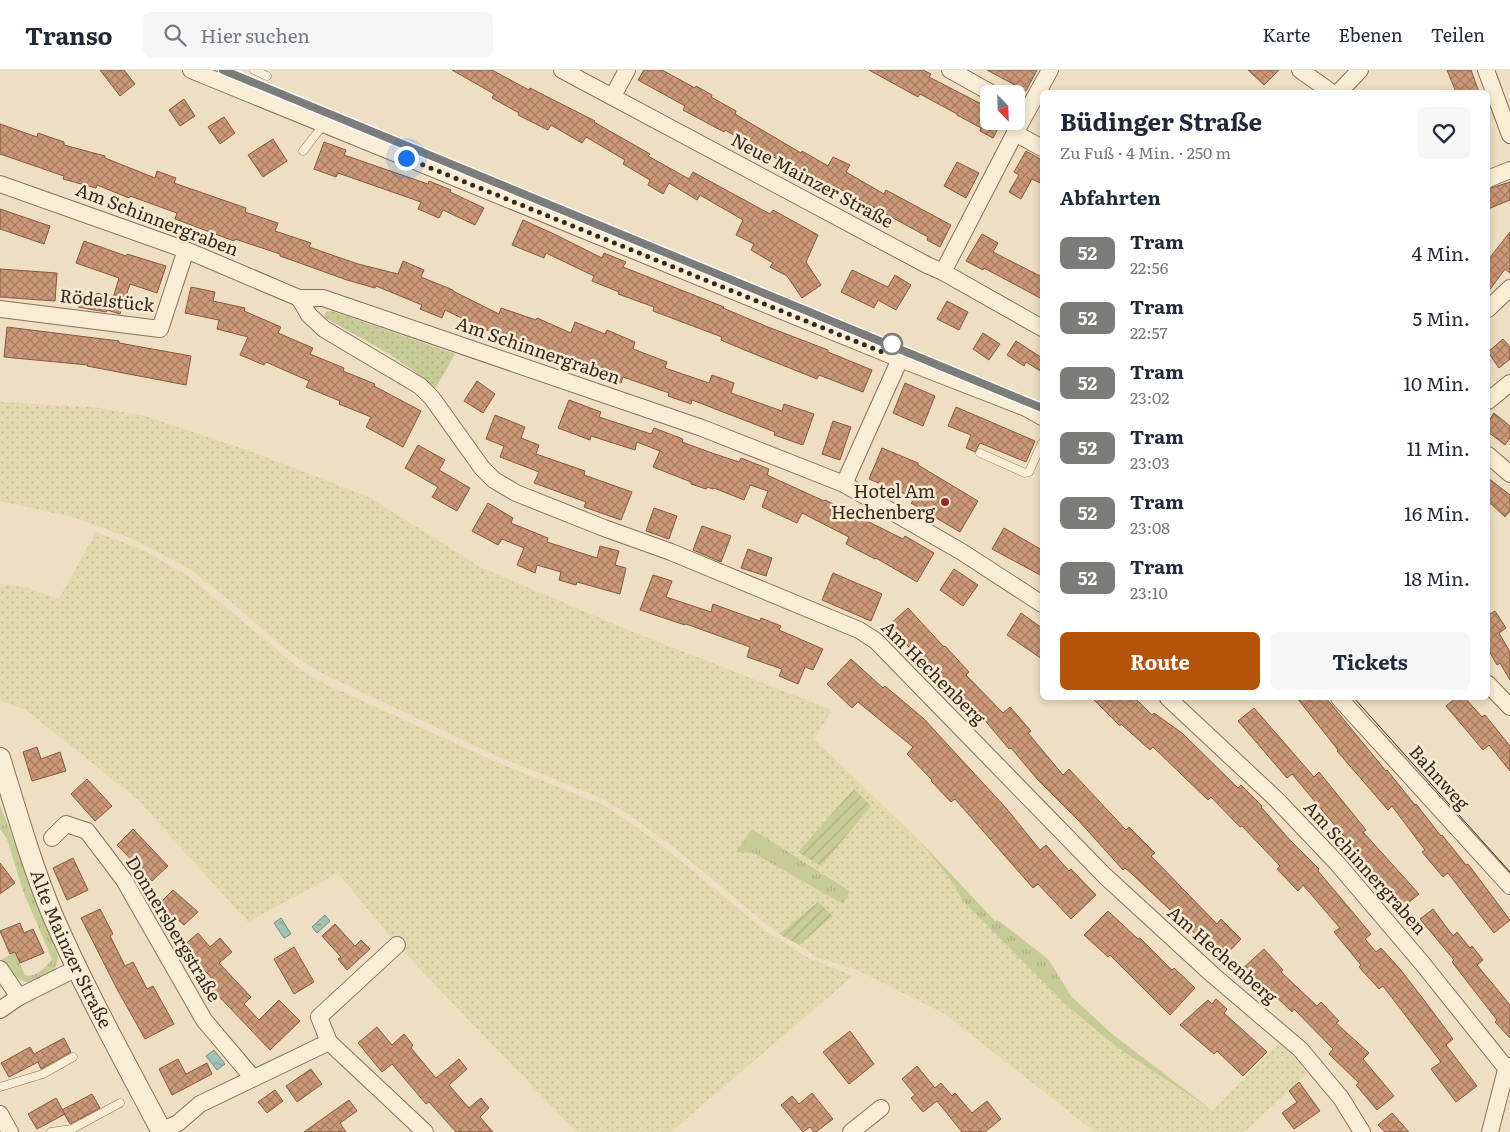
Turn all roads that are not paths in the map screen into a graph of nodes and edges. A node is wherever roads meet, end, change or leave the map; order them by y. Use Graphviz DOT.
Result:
graph roads {
  1 [pos="191,70"];
  2 [pos="254,70"];
  3 [pos="562,70"];
  4 [pos="627,70"];
  5 [pos="950,70"];
  6 [pos="1050,70"];
  7 [pos="1300,70"];
  8 [pos="1360,70"];
  9 [pos="1486,70"];
  10 [pos="267,76"];
  11 [pos="980,87"];
  12 [pos="1328,90"];
  13 [pos="1341,90"];
  14 [pos="613,96"];
  15 [pos="1025,104"];
  16 [pos="324,124"];
  17 [pos="1016,130"];
  18 [pos="1015,133"];
  19 [pos="1510,135"];
  20 [pos="1040,147"];
  21 [pos="303,151"];
  22 [pos="1510,170"];
  23 [pos="1490,178"];
  24 [pos="0,184"];
  25 [pos="186,250"];
  26 [pos="943,272"];
  27 [pos="1510,288"];
  28 [pos="299,298"];
  29 [pos="1490,307"];
  30 [pos="0,309"];
  31 [pos="1040,327"];
  32 [pos="900,359"];
  33 [pos="1510,383"];
  34 [pos="1490,399"];
  35 [pos="1040,416"];
  36 [pos="1040,448"];
  37 [pos="980,453"];
  38 [pos="1490,457"];
  39 [pos="1510,474"];
  40 [pos="844,484"];
  41 [pos="1040,603"];
  42 [pos="1490,686"];
  43 [pos="1175,700"];
  44 [pos="1341,700"];
  45 [pos="1510,707"];
  46 [pos="0,758"];
  47 [pos="52,838"];
  48 [pos="1510,886"];
  49 [pos="397,945"];
  50 [pos="77,968"];
  51 [pos="0,969"];
  52 [pos="19,997"];
  53 [pos="0,1010"];
  54 [pos="330,1042"];
  55 [pos="72,1057"];
  56 [pos="1509,1069"];
  57 [pos="253,1078"];
  58 [pos="0,1086"];
  59 [pos="120,1103"];
  60 [pos="881,1108"];
  61 [pos="0,1114"];
  62 [pos="161,1131"];
  63 [pos="10,1132"];
  64 [pos="51,1132"];
  65 [pos="425,1132"];
  66 [pos="851,1132"];
  67 [pos="1362,1132"];
  68 [pos="1490,1132"];
  1 -- 16 [label="street"];
  2 -- 10 [label="lane"];
  3 -- 14 [label="street, Neue Mainzer Straße"];
  4 -- 14 [label="street"];
  5 -- 11 [label="street"];
  6 -- 15 [label="street"];
  7 -- 12 [label="street"];
  8 -- 13 [label="street"];
  9 -- 19 [label="street"];
  14 -- 26 [label="street, Neue Mainzer Straße"];
  16 -- 21 [label="lane"];
  16 -- 32 [label="street"];
  17 -- 18 [label="street"];
  18 -- 20 [label="street"];
  18 -- 26 [label="street"];
  22 -- 23 [label="street"];
  24 -- 25 [label="street, Am Schinnergraben"];
  25 -- 28 [label="street, Am Schinnergraben"];
  25 -- 30 [label="street, Rödelstück"];
  26 -- 31 [label="street, Neue Mainzer Straße"];
  27 -- 29 [label="street"];
  28 -- 40 [label="street, Am Schinnergraben"];
  28 -- 67 [label="street, Am Hechenberg"];
  32 -- 35 [label="street"];
  32 -- 40 [label="street"];
  33 -- 34 [label="street"];
  36 -- 37 [label="lane"];
  38 -- 39 [label="street"];
  40 -- 41 [label="street, Am Schinnergraben"];
  42 -- 45 [label="street"];
  43 -- 56 [label="street, Am Schinnergraben"];
  44 -- 48 [label="street, Bahnweg"];
  46 -- 50 [label="street, Alte Mainzer Straße"];
  47 -- 57 [label="street, Donnersbergstraße"];
  49 -- 54 [label="street"];
  50 -- 52 [label="street"];
  50 -- 62 [label="street, Alte Mainzer Straße"];
  51 -- 52 [label="street"];
  52 -- 53 [label="street"];
  54 -- 57 [label="street"];
  54 -- 65 [label="street"];
  55 -- 58 [label="lane"];
  56 -- 68 [label="street, Am Schinnergraben"];
  57 -- 62 [label="street"];
  59 -- 64 [label="lane"];
  60 -- 66 [label="street"];
  61 -- 63 [label="street"];
}
